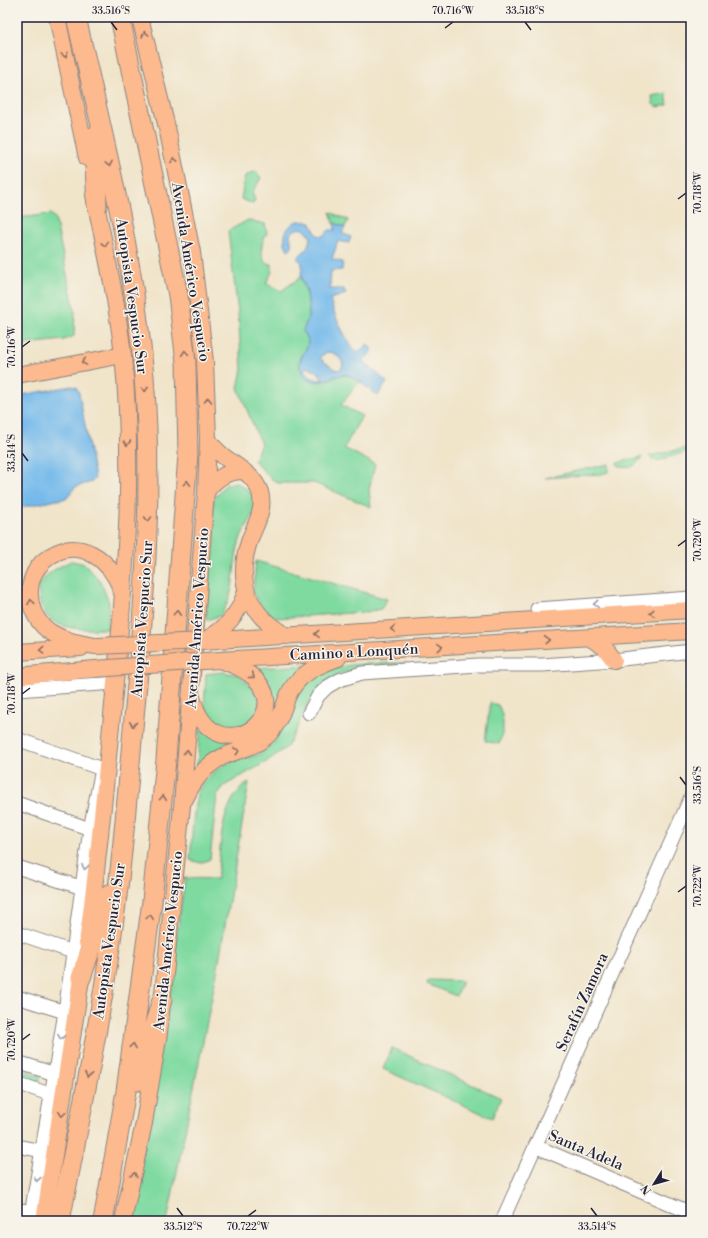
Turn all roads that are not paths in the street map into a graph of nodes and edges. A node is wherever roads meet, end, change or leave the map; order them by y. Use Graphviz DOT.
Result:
graph roads {
  1 [pos="58,17"];
  2 [pos="76,17"];
  3 [pos="120,17"];
  4 [pos="140,17"];
  5 [pos="97,206"];
  6 [pos="123,355"];
  7 [pos="17,375"];
  8 [pos="208,439"];
  9 [pos="244,472"];
  10 [pos="206,492"];
  11 [pos="246,591"];
  12 [pos="123,597"];
  13 [pos="691,598"];
  14 [pos="537,610"];
  15 [pos="691,610"];
  16 [pos="446,626"];
  17 [pos="691,631"];
  18 [pos="287,636"];
  19 [pos="590,638"];
  20 [pos="204,641"];
  21 [pos="96,646"];
  22 [pos="691,651"];
  23 [pos="17,652"];
  24 [pos="359,652"];
  25 [pos="210,660"];
  26 [pos="614,660"];
  27 [pos="17,676"];
  28 [pos="115,683"];
  29 [pos="17,690"];
  30 [pos="191,694"];
  31 [pos="309,713"];
  32 [pos="110,738"];
  33 [pos="17,739"];
  34 [pos="102,769"];
  35 [pos="691,797"];
  36 [pos="17,803"];
  37 [pos="182,806"];
  38 [pos="90,829"];
  39 [pos="122,856"];
  40 [pos="17,867"];
  41 [pos="83,888"];
  42 [pos="17,933"];
  43 [pos="73,952"];
  44 [pos="81,978"];
  45 [pos="17,997"];
  46 [pos="162,1000"];
  47 [pos="64,1012"];
  48 [pos="17,1062"];
  49 [pos="55,1074"];
  50 [pos="17,1083"];
  51 [pos="52,1095"];
  52 [pos="17,1146"];
  53 [pos="535,1146"];
  54 [pos="42,1151"];
  55 [pos="115,1154"];
  56 [pos="17,1210"];
  57 [pos="691,1213"];
  58 [pos="31,1216"];
  59 [pos="44,1221"];
  60 [pos="60,1221"];
  61 [pos="103,1221"];
  62 [pos="123,1221"];
  63 [pos="502,1221"];
  1 -- 5 [label="main road, one-way"];
  2 -- 5 [label="highway"];
  2 -- 39 [label="highway, Autopista Vespucio Sur, one-way"];
  55 -- 3 [label="highway, one-way"];
  8 -- 4 [label="main road, Avenida Américo Vespucio, one-way"];
  5 -- 6 [label="main road, one-way"];
  6 -- 7 [label="main road, one-way"];
  6 -- 12 [label="main road, one-way"];
  8 -- 9 [label="main road"];
  8 -- 10 [label="main road, Avenida Américo Vespucio"];
  9 -- 10 [label="main road"];
  9 -- 11 [label="main road"];
  10 -- 30 [label="main road, Avenida Américo Vespucio"];
  11 -- 18 [label="main road"];
  11 -- 20 [label="main road"];
  21 -- 12 [label="main road, one-way"];
  12 -- 28 [label="main road"];
  13 -- 14 [label="street, one-way"];
  14 -- 16 [label="main road"];
  15 -- 16 [label="main road, Camino a Lonquén, one-way"];
  16 -- 18 [label="main road, Camino a Lonquén, one-way"];
  17 -- 19 [label="main road, Camino a Lonquén"];
  18 -- 20 [label="main road, Camino a Lonquén"];
  24 -- 19 [label="main road, Camino a Lonquén, one-way"];
  19 -- 26 [label="main road"];
  20 -- 21 [label="main road, Camino a Lonquén, bridge"];
  21 -- 23 [label="main road, Camino a Lonquén, one-way"];
  22 -- 26 [label="street, Camino a Lonquén"];
  24 -- 25 [label="main road, Camino a Lonquén"];
  37 -- 24 [label="main road, one-way"];
  25 -- 27 [label="main road, Camino a Lonquén, bridge"];
  25 -- 30 [label="main road, one-way"];
  26 -- 31 [label="street, Camino a Lonquén"];
  28 -- 29 [label="street"];
  28 -- 32 [label="main road"];
  37 -- 30 [label="main road, Avenida Américo Vespucio, one-way"];
  32 -- 34 [label="main road"];
  32 -- 44 [label="main road"];
  33 -- 34 [label="street"];
  34 -- 38 [label="street"];
  35 -- 53 [label="street, Serafín Zamora"];
  36 -- 38 [label="street"];
  37 -- 46 [label="main road, Avenida Américo Vespucio"];
  38 -- 41 [label="street, one-way"];
  39 -- 44 [label="highway"];
  39 -- 60 [label="highway, Autopista Vespucio Sur, one-way"];
  40 -- 41 [label="street"];
  41 -- 43 [label="street"];
  42 -- 43 [label="street"];
  43 -- 47 [label="street"];
  44 -- 59 [label="main road, one-way"];
  45 -- 47 [label="street"];
  46 -- 55 [label="highway"];
  62 -- 46 [label="main road, Avenida Américo Vespucio, one-way"];
  47 -- 49 [label="street, one-way"];
  48 -- 49 [label="street"];
  49 -- 51 [label="street"];
  50 -- 51 [label="street"];
  51 -- 54 [label="street"];
  52 -- 54 [label="street"];
  53 -- 57 [label="street, Santa Adela"];
  53 -- 63 [label="street, Serafín Zamora"];
  54 -- 58 [label="street, one-way"];
  55 -- 61 [label="highway"];
  56 -- 58 [label="street"];
}
